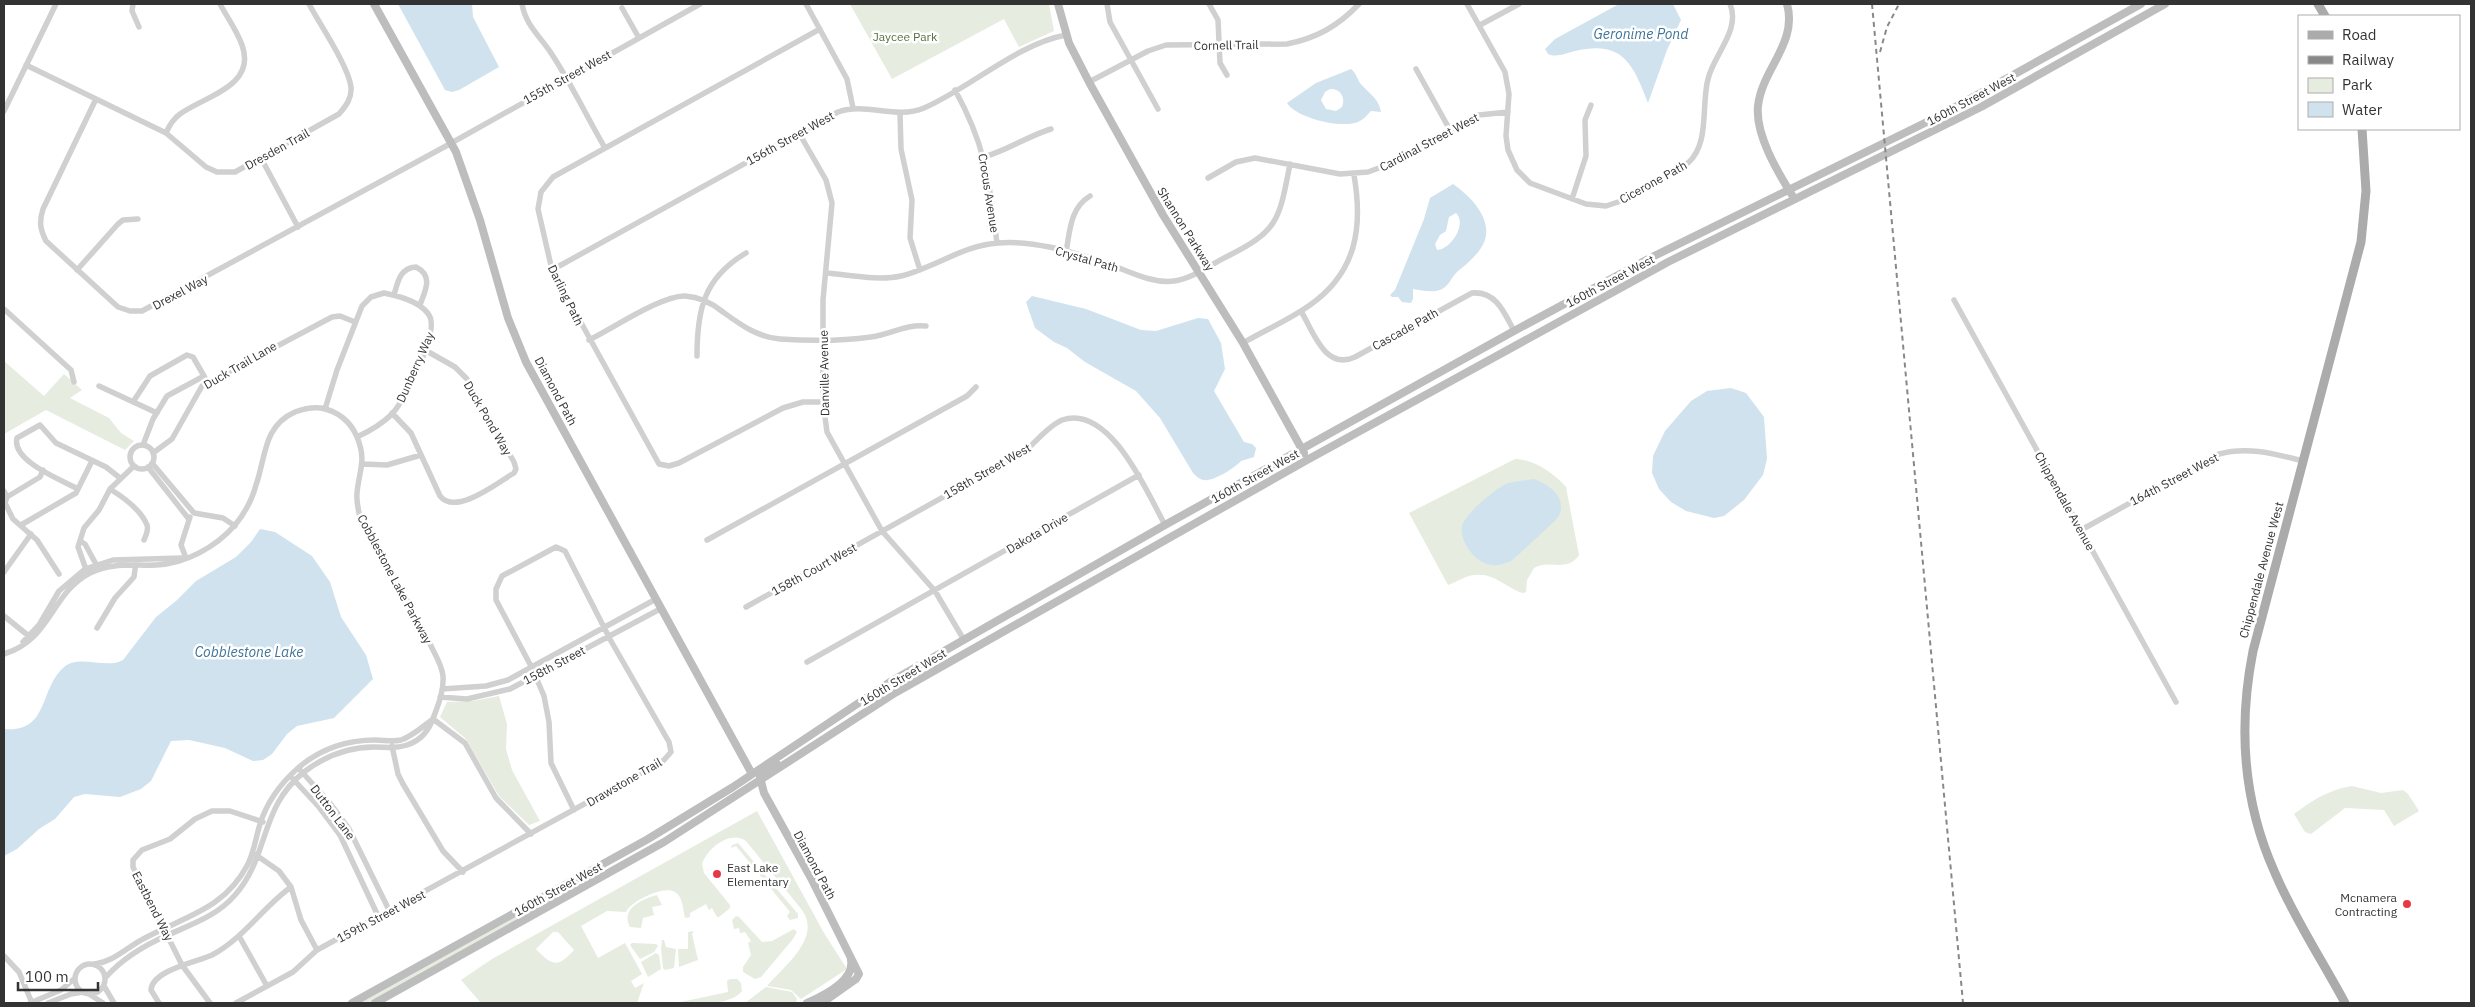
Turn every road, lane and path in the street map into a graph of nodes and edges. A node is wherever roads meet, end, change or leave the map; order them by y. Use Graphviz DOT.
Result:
graph roads {
  1 [pos="56,4"];
  2 [pos="133,4"];
  3 [pos="220,4"];
  4 [pos="309,4"];
  5 [pos="374,4"];
  6 [pos="522,4"];
  7 [pos="700,4"];
  8 [pos="806,4"];
  9 [pos="1058,4"];
  10 [pos="1107,4"];
  11 [pos="1209,4"];
  12 [pos="1359,4"];
  13 [pos="1467,4"];
  14 [pos="1519,4"];
  15 [pos="1730,4"];
  16 [pos="1787,4"];
  17 [pos="2141,4"];
  18 [pos="2165,4"];
  19 [pos="2318,4"];
  20 [pos="622,8"];
  21 [pos="2324,15"];
  22 [pos="1480,25"];
  23 [pos="139,27"];
  24 [pos="820,29"];
  25 [pos="1066,35"];
  26 [pos="639,38"];
  27 [pos="1220,45"];
  28 [pos="1130,59"];
  29 [pos="26,65"];
  30 [pos="1416,69"];
  31 [pos="1227,75"];
  32 [pos="566,78"];
  33 [pos="1089,82"];
  34 [pos="955,90"];
  35 [pos="96,99"];
  36 [pos="1591,105"];
  37 [pos="854,108"];
  38 [pos="1158,109"];
  39 [pos="4,111"];
  40 [pos="1508,112"];
  41 [pos="900,113"];
  42 [pos="1051,128"];
  43 [pos="1450,130"];
  44 [pos="2362,130"];
  45 [pos="166,133"];
  46 [pos="799,133"];
  47 [pos="451,143"];
  48 [pos="605,148"];
  49 [pos="435,151"];
  50 [pos="984,157"];
  51 [pos="261,158"];
  52 [pos="1290,164"];
  53 [pos="1354,175"];
  54 [pos="1208,178"];
  55 [pos="1789,190"];
  56 [pos="1090,196"];
  57 [pos="1572,199"];
  58 [pos="1795,200"];
  59 [pos="138,219"];
  60 [pos="298,226"];
  61 [pos="997,242"];
  62 [pos="1066,252"];
  63 [pos="746,253"];
  64 [pos="77,270"];
  65 [pos="552,270"];
  66 [pos="920,270"];
  67 [pos="1198,271"];
  68 [pos="826,273"];
  69 [pos="394,294"];
  70 [pos="703,299"];
  71 [pos="1954,300"];
  72 [pos="420,305"];
  73 [pos="4,309"];
  74 [pos="1301,311"];
  75 [pos="355,322"];
  76 [pos="926,326"];
  77 [pos="1514,331"];
  78 [pos="589,340"];
  79 [pos="823,340"];
  80 [pos="1243,343"];
  81 [pos="425,350"];
  82 [pos="697,356"];
  83 [pos="204,376"];
  84 [pos="74,382"];
  85 [pos="208,384"];
  86 [pos="99,386"];
  87 [pos="976,387"];
  88 [pos="133,402"];
  89 [pos="823,402"];
  90 [pos="325,409"];
  91 [pos="157,413"];
  92 [pos="392,413"];
  93 [pos="357,437"];
  94 [pos="143,445"];
  95 [pos="1302,449"];
  96 [pos="153,453"];
  97 [pos="421,455"];
  98 [pos="92,460"];
  99 [pos="1307,460"];
  100 [pos="2303,461"];
  101 [pos="363,464"];
  102 [pos="843,464"];
  103 [pos="150,465"];
  104 [pos="134,466"];
  105 [pos="43,470"];
  106 [pos="1139,475"];
  107 [pos="120,478"];
  108 [pos="78,489"];
  109 [pos="110,489"];
  110 [pos="5,494"];
  111 [pos="194,513"];
  112 [pos="7,515"];
  113 [pos="188,518"];
  114 [pos="21,525"];
  115 [pos="1165,525"];
  116 [pos="235,526"];
  117 [pos="2081,530"];
  118 [pos="882,531"];
  119 [pos="31,534"];
  120 [pos="144,540"];
  121 [pos="707,540"];
  122 [pos="80,541"];
  123 [pos="185,558"];
  124 [pos="136,561"];
  125 [pos="97,567"];
  126 [pos="4,572"];
  127 [pos="87,572"];
  128 [pos="59,574"];
  129 [pos="935,591"];
  130 [pos="656,599"];
  131 [pos="746,607"];
  132 [pos="662,608"];
  133 [pos="4,616"];
  134 [pos="97,628"];
  135 [pos="605,628"];
  136 [pos="608,636"];
  137 [pos="30,637"];
  138 [pos="964,640"];
  139 [pos="4,653"];
  140 [pos="807,662"];
  141 [pos="532,668"];
  142 [pos="535,676"];
  143 [pos="442,688"];
  144 [pos="895,693"];
  145 [pos="440,698"];
  146 [pos="2176,702"];
  147 [pos="433,719"];
  148 [pos="834,719"];
  149 [pos="391,742"];
  150 [pos="392,749"];
  151 [pos="298,768"];
  152 [pos="303,773"];
  153 [pos="752,774"];
  154 [pos="292,778"];
  155 [pos="760,782"];
  156 [pos="574,810"];
  157 [pos="264,822"];
  158 [pos="684,830"];
  159 [pos="531,834"];
  160 [pos="361,850"];
  161 [pos="350,854"];
  162 [pos="255,855"];
  163 [pos="463,872"];
  164 [pos="291,887"];
  165 [pos="390,912"];
  166 [pos="379,918"];
  167 [pos="165,928"];
  168 [pos="168,934"];
  169 [pos="239,936"];
  170 [pos="317,950"];
  171 [pos="4,956"];
  172 [pos="850,958"];
  173 [pos="95,964"];
  174 [pos="182,965"];
  175 [pos="106,977"];
  176 [pos="75,978"];
  177 [pos="104,986"];
  178 [pos="267,986"];
  179 [pos="86,993"];
  180 [pos="31,1003"];
  181 [pos="48,1003"];
  182 [pos="103,1003"];
  183 [pos="114,1003"];
  184 [pos="159,1003"];
  185 [pos="210,1003"];
  186 [pos="236,1003"];
  187 [pos="352,1003"];
  188 [pos="375,1003"];
  189 [pos="808,1003"];
  190 [pos="822,1003"];
  191 [pos="2345,1003"];
  1 -- 29 [label="street"];
  2 -- 23 [label="street"];
  3 -- 45 [label="street"];
  4 -- 51 [label="street, Dresden Trail"];
  5 -- 47 [label="main road, Diamond Path"];
  6 -- 32 [label="street"];
  7 -- 26 [label="street, 155th Street West"];
  8 -- 24 [label="street"];
  9 -- 25 [label="main road, Shannon Parkway"];
  10 -- 28 [label="street"];
  11 -- 27 [label="street"];
  12 -- 27 [label="street, Cornell Trail"];
  13 -- 22 [label="street, Cicerone Path"];
  14 -- 22 [label="street"];
  15 -- 57 [label="street, Cicerone Path"];
  16 -- 55 [label="main road"];
  17 -- 55 [label="main road, 160th Street West"];
  18 -- 58 [label="main road, 160th Street West"];
  19 -- 21 [label="main road"];
  20 -- 26 [label="street"];
  22 -- 40 [label="street, Cicerone Path"];
  24 -- 37 [label="street"];
  24 -- 48 [label="street, Darling Path"];
  25 -- 33 [label="main road, Shannon Parkway"];
  25 -- 34 [label="street, 156th Street West"];
  26 -- 32 [label="street, 155th Street West"];
  27 -- 28 [label="street, Cornell Trail"];
  27 -- 31 [label="street"];
  28 -- 33 [label="street, Cornell Trail"];
  28 -- 38 [label="street"];
  29 -- 35 [label="street, Dresden Trail"];
  29 -- 39 [label="street"];
  30 -- 43 [label="street"];
  32 -- 47 [label="street, 155th Street West"];
  32 -- 48 [label="street"];
  33 -- 67 [label="main road, Shannon Parkway"];
  34 -- 41 [label="street, 156th Street West"];
  34 -- 50 [label="street, Crocus Avenue"];
  35 -- 45 [label="street, Dresden Trail"];
  35 -- 64 [label="street, Drexel Way"];
  36 -- 57 [label="street"];
  37 -- 41 [label="street, 156th Street West"];
  37 -- 46 [label="street, 156th Street West"];
  40 -- 43 [label="street, Cardinal Street West"];
  40 -- 57 [label="street, Cicerone Path"];
  41 -- 66 [label="street"];
  42 -- 50 [label="street"];
  43 -- 53 [label="street, Cardinal Street West"];
  44 -- 100 [label="main road, Chippendale Avenue West"];
  45 -- 51 [label="street, Dresden Trail"];
  46 -- 65 [label="street, 156th Street West"];
  46 -- 68 [label="street, Danville Avenue"];
  47 -- 49 [label="street, 155th Street West"];
  47 -- 130 [label="main road, Diamond Path"];
  48 -- 65 [label="street, Darling Path"];
  49 -- 60 [label="street, Drexel Way"];
  50 -- 61 [label="street, Crocus Avenue"];
  51 -- 60 [label="street"];
  52 -- 53 [label="street, Cardinal Street West"];
  52 -- 54 [label="street, Cardinal Street West"];
  52 -- 67 [label="street, Crystal Path"];
  53 -- 74 [label="street"];
  55 -- 58 [label="main road"];
  55 -- 77 [label="main road, 160th Street West"];
  56 -- 62 [label="street"];
  58 -- 99 [label="main road, 160th Street West"];
  59 -- 64 [label="street"];
  60 -- 64 [label="street, Drexel Way"];
  61 -- 62 [label="street, Crystal Path"];
  61 -- 66 [label="street, Crystal Path"];
  62 -- 67 [label="street, Crystal Path"];
  63 -- 70 [label="street"];
  65 -- 78 [label="street, Darling Path"];
  66 -- 68 [label="street, Crystal Path"];
  67 -- 80 [label="main road, Shannon Parkway"];
  68 -- 79 [label="street, Danville Avenue"];
  69 -- 72 [label="street"];
  69 -- 72 [label="street"];
  69 -- 75 [label="street"];
  70 -- 78 [label="street"];
  70 -- 79 [label="street"];
  70 -- 82 [label="street"];
  71 -- 117 [label="street, Chippendale Avenue"];
  72 -- 81 [label="street, Dunberry Way"];
  73 -- 84 [label="street"];
  74 -- 77 [label="street, Cascade Path"];
  74 -- 80 [label="street"];
  75 -- 85 [label="street, Duck Trail Lane"];
  75 -- 90 [label="street"];
  76 -- 79 [label="street"];
  77 -- 95 [label="main road, 160th Street West"];
  78 -- 89 [label="street, Darling Path"];
  79 -- 89 [label="street, Danville Avenue"];
  80 -- 95 [label="main road, Shannon Parkway"];
  81 -- 92 [label="street, Dunberry Way"];
  81 -- 97 [label="street, Duck Pond Way"];
  83 -- 85 [label="street"];
  83 -- 88 [label="street"];
  83 -- 91 [label="street"];
  85 -- 96 [label="street, Duck Trail Lane"];
  86 -- 88 [label="street"];
  87 -- 102 [label="street"];
  88 -- 91 [label="street"];
  89 -- 102 [label="street, Danville Avenue"];
  90 -- 93 [label="street, Cobblestone Lake Parkway"];
  90 -- 116 [label="street"];
  91 -- 94 [label="street"];
  92 -- 93 [label="street, Dunberry Way"];
  92 -- 97 [label="street, Duck Pond Way"];
  93 -- 101 [label="street, Cobblestone Lake Parkway"];
  94 -- 96 [label="street"];
  94 -- 104 [label="street"];
  95 -- 99 [label="main road, Shannon Parkway"];
  95 -- 115 [label="main road, 160th Street West"];
  96 -- 103 [label="street"];
  97 -- 101 [label="street"];
  98 -- 105 [label="street"];
  98 -- 107 [label="street"];
  98 -- 108 [label="street"];
  99 -- 144 [label="main road, 160th Street West"];
  100 -- 117 [label="street, 164th Street West"];
  100 -- 191 [label="main road, Chippendale Avenue West"];
  101 -- 143 [label="street, Cobblestone Lake Parkway"];
  102 -- 118 [label="street, Danville Avenue"];
  102 -- 121 [label="street"];
  103 -- 104 [label="street"];
  103 -- 111 [label="street"];
  103 -- 113 [label="street"];
  104 -- 107 [label="street"];
  105 -- 108 [label="street"];
  105 -- 110 [label="street"];
  106 -- 115 [label="street"];
  106 -- 118 [label="street, 158th Street West"];
  106 -- 129 [label="street, Dakota Drive"];
  107 -- 109 [label="street"];
  108 -- 114 [label="street"];
  109 -- 120 [label="street"];
  109 -- 122 [label="street"];
  110 -- 112 [label="street"];
  111 -- 113 [label="street"];
  111 -- 116 [label="street"];
  112 -- 114 [label="street"];
  113 -- 123 [label="street"];
  114 -- 119 [label="street"];
  115 -- 138 [label="main road, 160th Street West"];
  116 -- 123 [label="street"];
  117 -- 146 [label="street, Chippendale Avenue"];
  118 -- 129 [label="street, Danville Avenue"];
  118 -- 131 [label="street, 158th Court West"];
  119 -- 126 [label="street"];
  119 -- 128 [label="street"];
  122 -- 125 [label="street"];
  122 -- 127 [label="street"];
  123 -- 124 [label="street"];
  124 -- 125 [label="street"];
  124 -- 134 [label="street"];
  125 -- 127 [label="street"];
  127 -- 137 [label="street"];
  129 -- 138 [label="street, Danville Avenue"];
  129 -- 140 [label="street, Dakota Drive"];
  130 -- 132 [label="main road, Diamond Path"];
  130 -- 135 [label="street, 158th Street"];
  132 -- 136 [label="street, 158th Street"];
  132 -- 153 [label="main road, Diamond Path"];
  133 -- 137 [label="street"];
  135 -- 136 [label="street, Drawstone Trail"];
  135 -- 141 [label="street, 158th Street"];
  135 -- 141 [label="street, Drawstone Trail"];
  136 -- 142 [label="street, 158th Street"];
  136 -- 156 [label="street, Drawstone Trail"];
  137 -- 139 [label="street"];
  138 -- 144 [label="main road"];
  138 -- 148 [label="main road, 160th Street West"];
  141 -- 142 [label="street"];
  141 -- 143 [label="street, 158th Street"];
  142 -- 145 [label="street, 158th Street"];
  142 -- 156 [label="street"];
  143 -- 145 [label="street, Cobblestone Lake Parkway"];
  144 -- 155 [label="main road, 160th Street West"];
  145 -- 147 [label="street, Cobblestone Lake Parkway"];
  147 -- 149 [label="street"];
  147 -- 150 [label="street, Cobblestone Lake Parkway"];
  147 -- 159 [label="street"];
  148 -- 153 [label="main road, 160th Street West"];
  148 -- 155 [label="main road"];
  149 -- 150 [label="street"];
  149 -- 151 [label="street"];
  150 -- 152 [label="street"];
  150 -- 163 [label="street"];
  151 -- 152 [label="street, Dutton Lane"];
  151 -- 154 [label="street"];
  152 -- 154 [label="street"];
  152 -- 160 [label="street, Dutton Lane"];
  153 -- 158 [label="main road"];
  153 -- 187 [label="main road, 160th Street West"];
  154 -- 157 [label="street"];
  154 -- 161 [label="street, Dutton Lane"];
  155 -- 158 [label="main road, 160th Street West"];
  155 -- 172 [label="main road, Diamond Path"];
  156 -- 159 [label="street, Drawstone Trail"];
  157 -- 162 [label="street"];
  157 -- 167 [label="street, Eastbend Way"];
  158 -- 188 [label="main road, 160th Street West"];
  159 -- 163 [label="street, 159th Street West"];
  160 -- 161 [label="street"];
  160 -- 165 [label="street, Dutton Lane"];
  161 -- 166 [label="street, Dutton Lane"];
  162 -- 164 [label="street"];
  162 -- 167 [label="street"];
  162 -- 168 [label="street"];
  163 -- 165 [label="street, 159th Street West"];
  164 -- 169 [label="street"];
  164 -- 170 [label="street"];
  165 -- 166 [label="street, 159th Street West"];
  166 -- 170 [label="street, 159th Street West"];
  167 -- 168 [label="street, Eastbend Way"];
  167 -- 173 [label="street"];
  168 -- 174 [label="street, Eastbend Way"];
  168 -- 175 [label="street"];
  169 -- 174 [label="street"];
  169 -- 178 [label="street"];
  170 -- 178 [label="street, 159th Street West"];
  171 -- 180 [label="street"];
  172 -- 189 [label="main road"];
  172 -- 190 [label="main road, Diamond Path"];
  173 -- 175 [label="street"];
  173 -- 176 [label="street"];
  174 -- 184 [label="street"];
  174 -- 185 [label="street, Eastbend Way"];
  175 -- 177 [label="street"];
  176 -- 179 [label="street"];
  176 -- 180 [label="street"];
  177 -- 179 [label="street"];
  177 -- 183 [label="street"];
  178 -- 186 [label="street, 159th Street West"];
  179 -- 181 [label="street"];
  179 -- 182 [label="street"];
}
